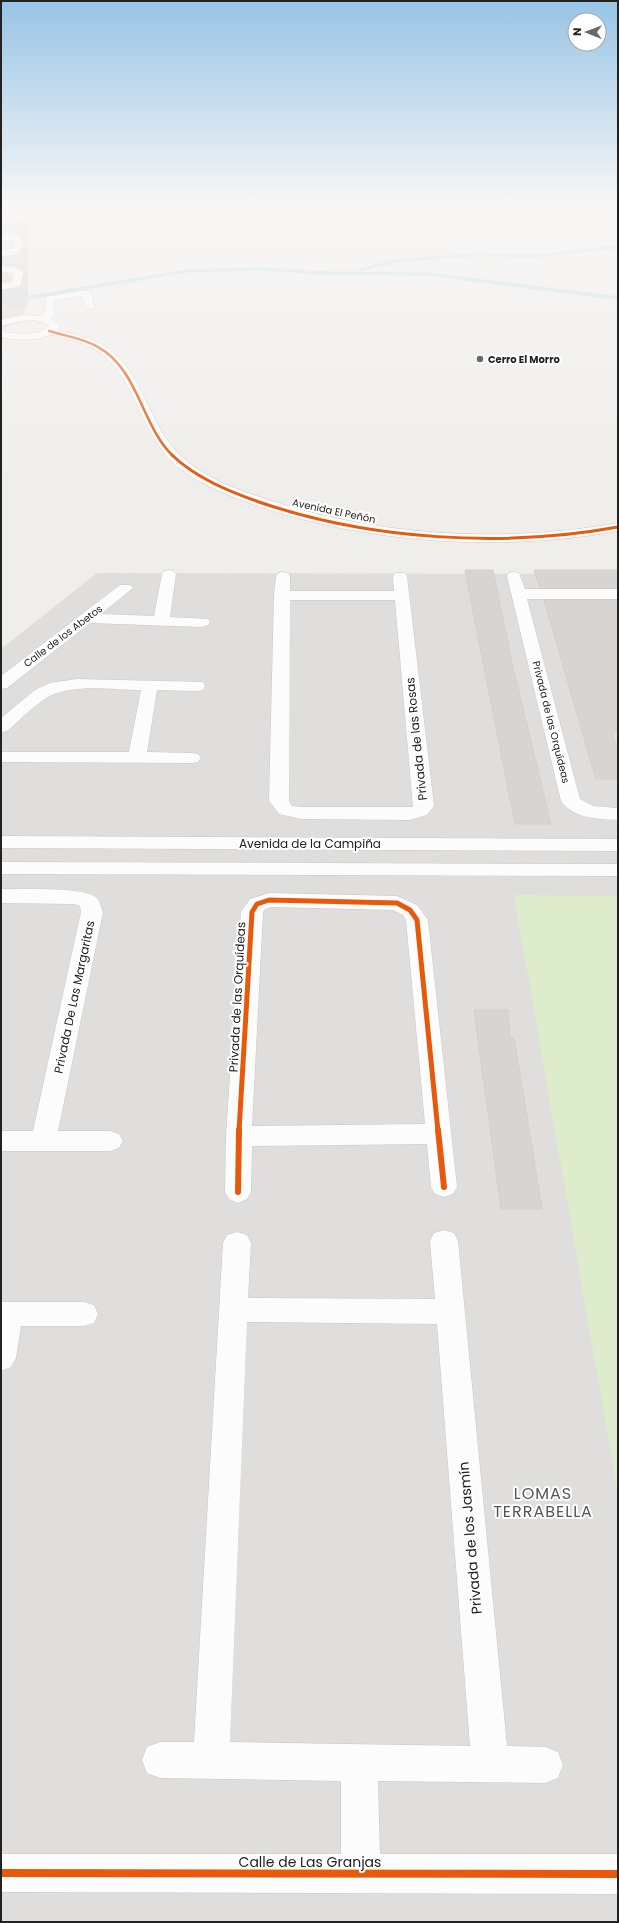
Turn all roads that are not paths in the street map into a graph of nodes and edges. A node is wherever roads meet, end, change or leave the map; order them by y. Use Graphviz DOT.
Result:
graph roads {
  1 [pos="68,296"];
  2 [pos="87,296"];
  3 [pos="90,307"];
  4 [pos="12,312"];
  5 [pos="1,315"];
  6 [pos="43,319"];
  7 [pos="1,323"];
  8 [pos="49,331"];
  9 [pos="1,334"];
  10 [pos="20,336"];
  11 [pos="3,347"];
  12 [pos="618,527"];
  13 [pos="168,574"];
  14 [pos="283,576"];
  15 [pos="400,576"];
  16 [pos="514,576"];
  17 [pos="125,588"];
  18 [pos="519,594"];
  19 [pos="618,594"];
  20 [pos="401,595"];
  21 [pos="282,596"];
  22 [pos="87,618"];
  23 [pos="161,621"];
  24 [pos="202,622"];
  25 [pos="1,684"];
  26 [pos="150,685"];
  27 [pos="197,686"];
  28 [pos="5,718"];
  29 [pos="1,757"];
  30 [pos="136,757"];
  31 [pos="192,758"];
  32 [pos="349,814"];
  33 [pos="618,814"];
  34 [pos="1,842"];
  35 [pos="349,843"];
  36 [pos="495,844"];
  37 [pos="618,845"];
  38 [pos="1,868"];
  39 [pos="22,868"];
  40 [pos="326,869"];
  41 [pos="352,869"];
  42 [pos="500,870"];
  43 [pos="618,870"];
  44 [pos="9,896"];
  45 [pos="331,901"];
  46 [pos="438,1134"];
  47 [pos="239,1136"];
  48 [pos="1,1140"];
  49 [pos="43,1140"];
  50 [pos="110,1141"];
  51 [pos="444,1187"];
  52 [pos="238,1192"];
  53 [pos="444,1241"];
  54 [pos="237,1243"];
  55 [pos="234,1310"];
  56 [pos="450,1312"];
  57 [pos="5,1314"];
  58 [pos="84,1314"];
  59 [pos="1,1358"];
  60 [pos="160,1760"];
  61 [pos="211,1762"];
  62 [pos="358,1763"];
  63 [pos="490,1763"];
  64 [pos="545,1765"];
  65 [pos="1,1873"];
  66 [pos="361,1874"];
  67 [pos="618,1874"];
  1 -- 6 [label="street"];
  2 -- 3 [label="street"];
  4 -- 5 [label="street"];
  6 -- 7 [label="street"];
  6 -- 8 [label="street"];
  8 -- 10 [label="street"];
  8 -- 12 [label="street, Avenida El Peñón"];
  9 -- 10 [label="street"];
  10 -- 11 [label="street"];
  13 -- 23 [label="street"];
  14 -- 21 [label="street, Privada de las Rosas"];
  15 -- 20 [label="street, Privada de las Rosas"];
  16 -- 18 [label="street, Privada de las Orquídeas"];
  17 -- 22 [label="street, Calle de los Abetos"];
  18 -- 19 [label="street"];
  18 -- 33 [label="street, Privada de las Orquídeas"];
  20 -- 21 [label="street"];
  20 -- 32 [label="street, Privada de las Rosas"];
  21 -- 32 [label="street, Privada de las Rosas"];
  22 -- 23 [label="street"];
  22 -- 25 [label="street, Calle de los Abetos"];
  23 -- 24 [label="street"];
  26 -- 27 [label="street"];
  26 -- 28 [label="street"];
  26 -- 30 [label="street"];
  29 -- 30 [label="street"];
  30 -- 31 [label="street"];
  32 -- 35 [label="street"];
  34 -- 35 [label="street, Avenida de la Campiña"];
  35 -- 36 [label="street, Avenida de la Campiña"];
  36 -- 37 [label="street, Avenida de la Campiña"];
  36 -- 42 [label="street"];
  38 -- 39 [label="street"];
  39 -- 40 [label="street"];
  39 -- 44 [label="street, Privada De Las Margaritas"];
  40 -- 41 [label="street"];
  40 -- 45 [label="street"];
  41 -- 42 [label="street"];
  41 -- 45 [label="street"];
  42 -- 43 [label="street"];
  44 -- 49 [label="street, Privada De Las Margaritas"];
  45 -- 46 [label="street, Privada de las Orquídeas"];
  45 -- 47 [label="street, Privada de las Orquídeas"];
  46 -- 47 [label="street"];
  46 -- 51 [label="street, Privada de las Orquídeas"];
  47 -- 52 [label="street, Privada de las Orquídeas"];
  48 -- 49 [label="street"];
  49 -- 50 [label="street"];
  53 -- 56 [label="street, Privada de los Jasmín"];
  54 -- 55 [label="street"];
  55 -- 56 [label="street"];
  55 -- 61 [label="street"];
  56 -- 63 [label="street, Privada de los Jasmín"];
  57 -- 58 [label="street"];
  57 -- 59 [label="street"];
  60 -- 61 [label="street"];
  61 -- 62 [label="street"];
  62 -- 63 [label="street"];
  62 -- 66 [label="street"];
  63 -- 64 [label="street"];
  65 -- 66 [label="street, Calle de Las Granjas"];
  66 -- 67 [label="street, Calle de Las Granjas"];
}
